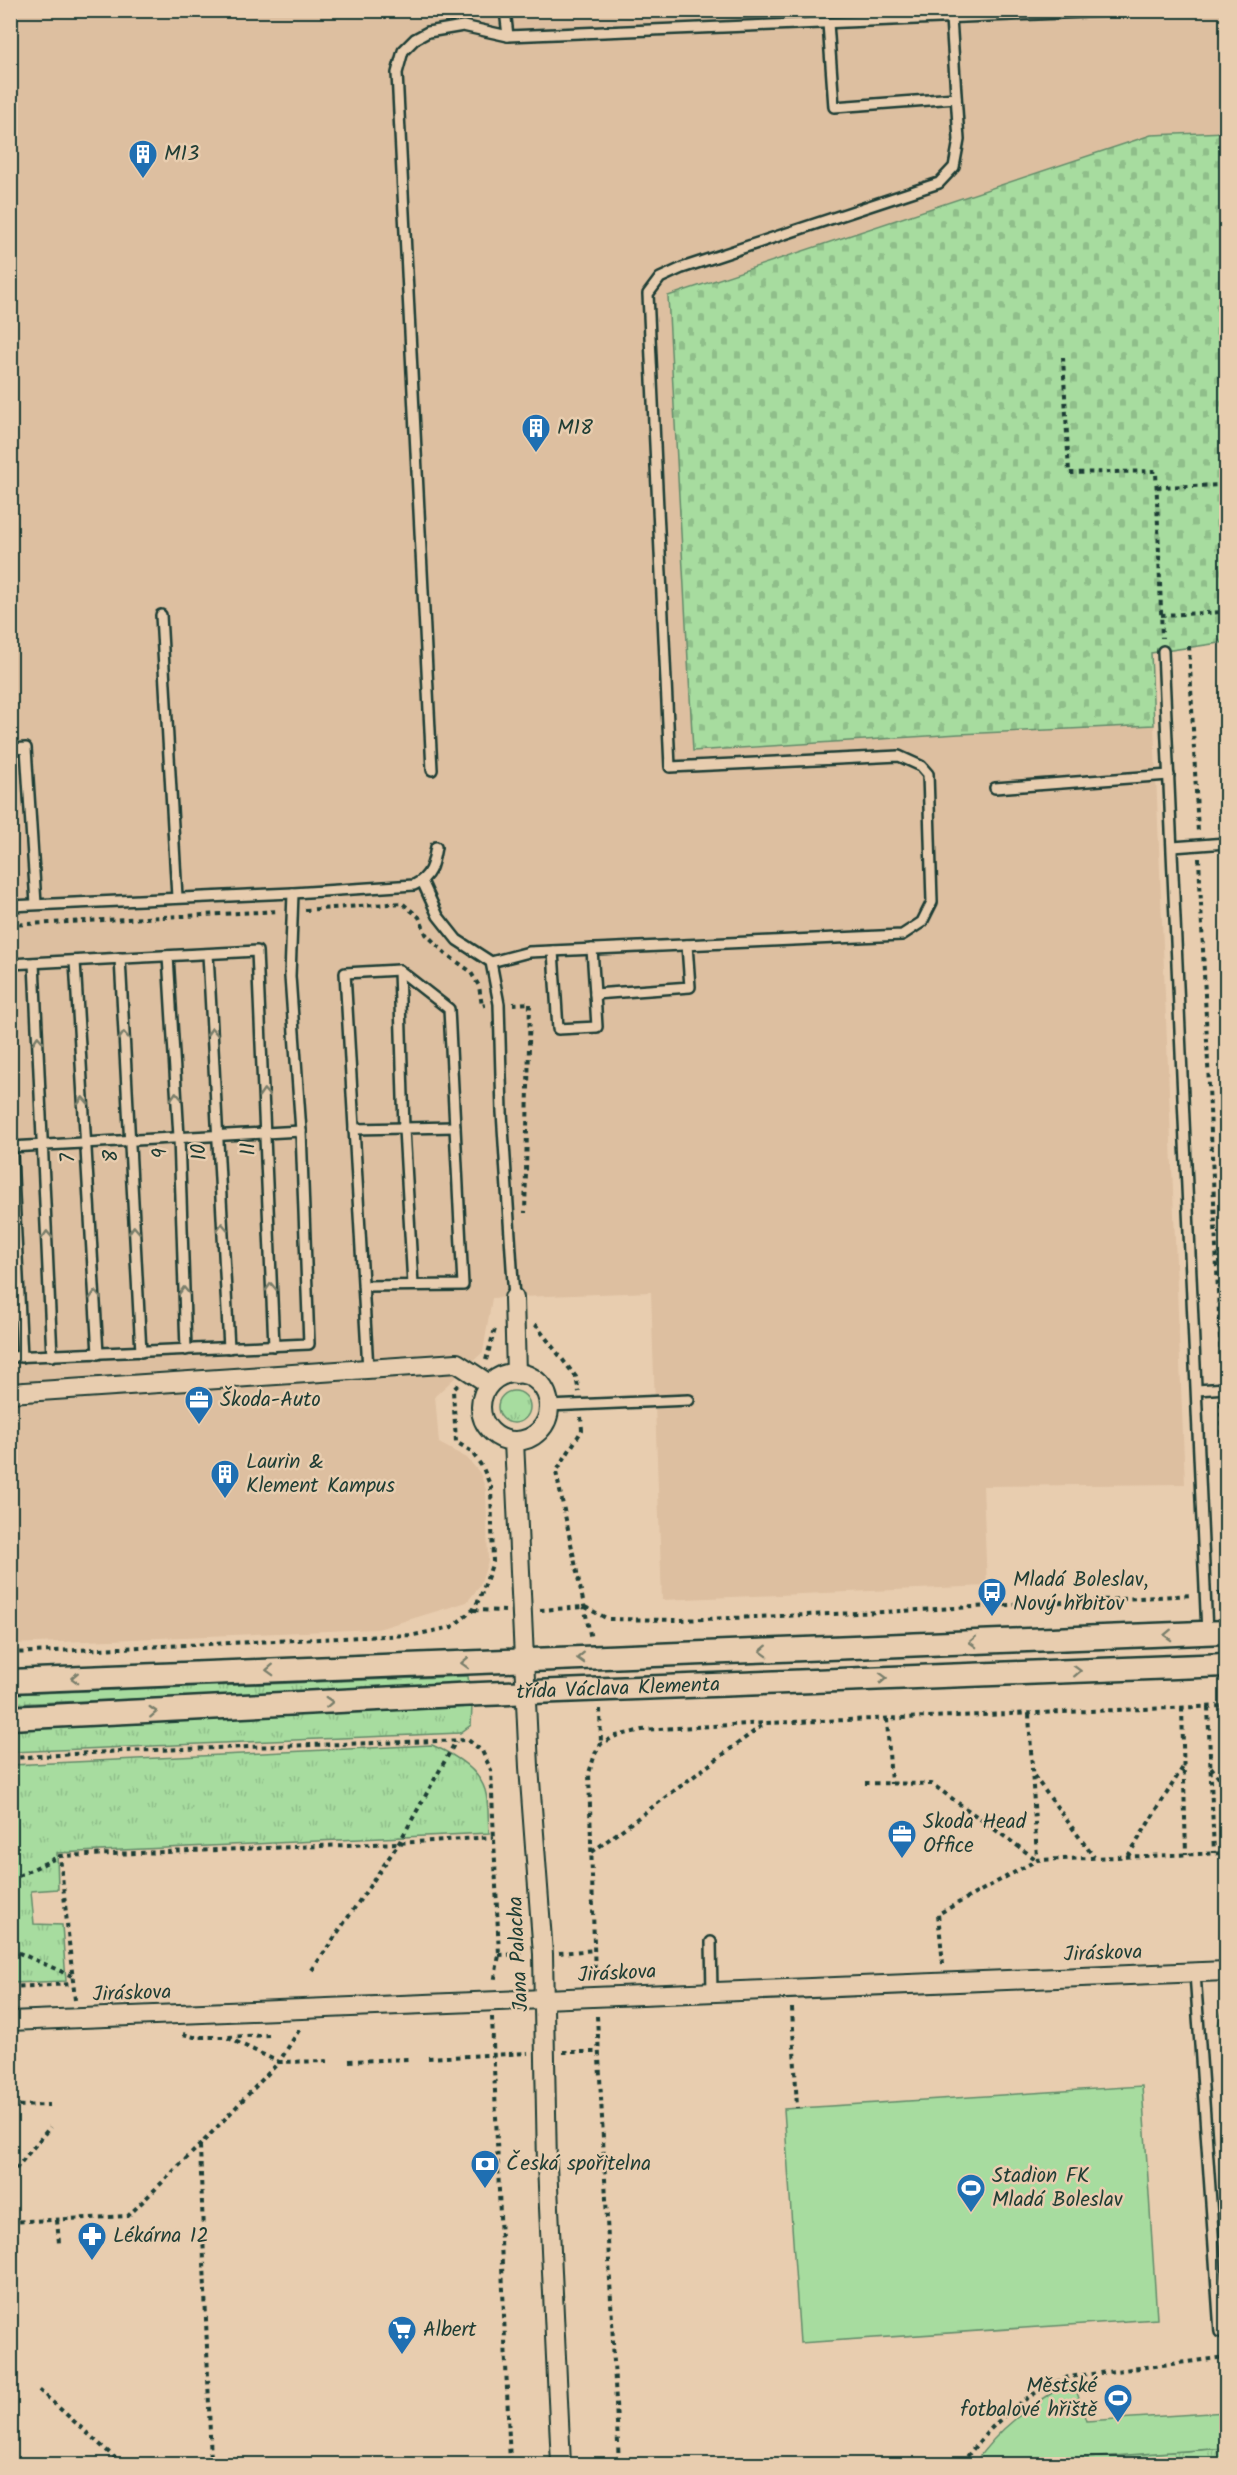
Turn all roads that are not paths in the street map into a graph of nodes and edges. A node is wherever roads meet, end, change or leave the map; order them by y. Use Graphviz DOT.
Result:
graph roads {
  1 [pos="505,10"];
  2 [pos="1133,10"];
  3 [pos="951,18"];
  4 [pos="828,23"];
  5 [pos="508,36"];
  6 [pos="956,98"];
  7 [pos="161,615"];
  8 [pos="1162,651"];
  9 [pos="10,749"];
  10 [pos="432,770"];
  11 [pos="1169,775"];
  12 [pos="996,788"];
  13 [pos="1227,843"];
  14 [pos="436,847"];
  15 [pos="1173,847"];
  16 [pos="422,881"];
  17 [pos="293,893"];
  18 [pos="177,897"];
  19 [pos="36,904"];
  20 [pos="10,906"];
  21 [pos="687,945"];
  22 [pos="592,949"];
  23 [pos="553,951"];
  24 [pos="208,954"];
  25 [pos="168,956"];
  26 [pos="120,958"];
  27 [pos="75,961"];
  28 [pos="491,962"];
  29 [pos="34,963"];
  30 [pos="10,964"];
  31 [pos="399,970"];
  32 [pos="595,994"];
  33 [pos="10,1115"];
  34 [pos="455,1127"];
  35 [pos="354,1129"];
  36 [pos="404,1129"];
  37 [pos="301,1131"];
  38 [pos="266,1132"];
  39 [pos="217,1134"];
  40 [pos="179,1137"];
  41 [pos="129,1140"];
  42 [pos="86,1142"];
  43 [pos="43,1145"];
  44 [pos="11,1147"];
  45 [pos="413,1285"];
  46 [pos="363,1286"];
  47 [pos="514,1298"];
  48 [pos="273,1346"];
  49 [pos="229,1348"];
  50 [pos="186,1350"];
  51 [pos="141,1352"];
  52 [pos="98,1354"];
  53 [pos="52,1356"];
  54 [pos="10,1357"];
  55 [pos="22,1357"];
  56 [pos="368,1369"];
  57 [pos="516,1374"];
  58 [pos="489,1384"];
  59 [pos="1227,1388"];
  60 [pos="1197,1390"];
  61 [pos="10,1393"];
  62 [pos="690,1400"];
  63 [pos="549,1406"];
  64 [pos="514,1441"];
  65 [pos="1217,1633"];
  66 [pos="524,1661"];
  67 [pos="1227,1665"];
  68 [pos="10,1681"];
  69 [pos="525,1694"];
  70 [pos="10,1718"];
  71 [pos="711,1942"];
  72 [pos="1227,1971"];
  73 [pos="1196,1973"];
  74 [pos="712,1992"];
  75 [pos="544,2000"];
  76 [pos="10,2022"];
  77 [pos="1220,2332"];
  78 [pos="561,2464"];
  1 -- 5 [label="lane"];
  2 -- 3 [label="lane"];
  3 -- 4 [label="lane"];
  3 -- 6 [label="lane"];
  4 -- 5 [label="lane"];
  4 -- 6 [label="lane"];
  5 -- 10 [label="lane"];
  6 -- 21 [label="lane"];
  7 -- 18 [label="lane"];
  8 -- 11 [label="lane"];
  9 -- 19 [label="lane"];
  11 -- 12 [label="lane"];
  11 -- 15 [label="lane"];
  13 -- 15 [label="lane"];
  14 -- 16 [label="lane"];
  15 -- 60 [label="lane"];
  16 -- 17 [label="lane"];
  16 -- 28 [label="lane"];
  17 -- 18 [label="lane"];
  17 -- 37 [label="lane"];
  18 -- 19 [label="lane"];
  19 -- 20 [label="lane"];
  21 -- 22 [label="lane"];
  21 -- 32 [label="lane"];
  22 -- 23 [label="lane"];
  22 -- 32 [label="lane"];
  23 -- 28 [label="lane"];
  23 -- 32 [label="lane"];
  24 -- 25 [label="lane"];
  38 -- 24 [label="lane, 11, one-way"];
  39 -- 24 [label="lane, 10, one-way"];
  25 -- 26 [label="lane"];
  40 -- 25 [label="lane, 9, one-way"];
  26 -- 27 [label="lane"];
  41 -- 26 [label="lane, 8, one-way"];
  27 -- 29 [label="lane"];
  42 -- 27 [label="lane, 7, one-way"];
  28 -- 47 [label="lane"];
  29 -- 30 [label="lane"];
  43 -- 29 [label="lane, one-way"];
  31 -- 34 [label="lane"];
  31 -- 35 [label="lane"];
  31 -- 36 [label="lane"];
  33 -- 44 [label="lane"];
  34 -- 36 [label="lane"];
  34 -- 45 [label="lane"];
  35 -- 36 [label="lane"];
  35 -- 46 [label="lane"];
  36 -- 45 [label="lane"];
  37 -- 38 [label="lane"];
  37 -- 48 [label="lane"];
  38 -- 39 [label="lane"];
  48 -- 38 [label="lane, 11, one-way"];
  39 -- 40 [label="lane"];
  49 -- 39 [label="lane, 10, one-way"];
  40 -- 41 [label="lane"];
  50 -- 40 [label="lane, 9, one-way"];
  41 -- 42 [label="lane"];
  51 -- 41 [label="lane, 8, one-way"];
  42 -- 43 [label="lane"];
  52 -- 42 [label="lane, 7, one-way"];
  43 -- 44 [label="lane"];
  53 -- 43 [label="lane, one-way"];
  44 -- 55 [label="lane"];
  45 -- 46 [label="lane"];
  46 -- 56 [label="lane"];
  47 -- 57 [label="street"];
  48 -- 49 [label="lane"];
  49 -- 50 [label="lane"];
  50 -- 51 [label="lane"];
  51 -- 52 [label="lane"];
  52 -- 53 [label="lane"];
  53 -- 55 [label="lane"];
  54 -- 55 [label="lane"];
  56 -- 58 [label="street"];
  56 -- 61 [label="street"];
  57 -- 58 [label="street"];
  57 -- 63 [label="street"];
  58 -- 64 [label="street"];
  59 -- 60 [label="lane"];
  60 -- 65 [label="lane"];
  62 -- 63 [label="lane"];
  63 -- 64 [label="street"];
  64 -- 66 [label="street, Jana Palacha"];
  65 -- 66 [label="street, třída Václava Klementa, one-way"];
  66 -- 68 [label="street, třída Václava Klementa, one-way"];
  66 -- 69 [label="street, Jana Palacha"];
  69 -- 67 [label="street, třída Václava Klementa, one-way"];
  70 -- 69 [label="street, třída Václava Klementa, one-way"];
  69 -- 75 [label="street, Jana Palacha"];
  71 -- 74 [label="lane"];
  72 -- 73 [label="street, Jiráskova"];
  73 -- 74 [label="street, Jiráskova"];
  73 -- 77 [label="lane"];
  74 -- 75 [label="street, Jiráskova"];
  75 -- 76 [label="street, Jiráskova"];
  75 -- 78 [label="street, Jana Palacha"];
}
